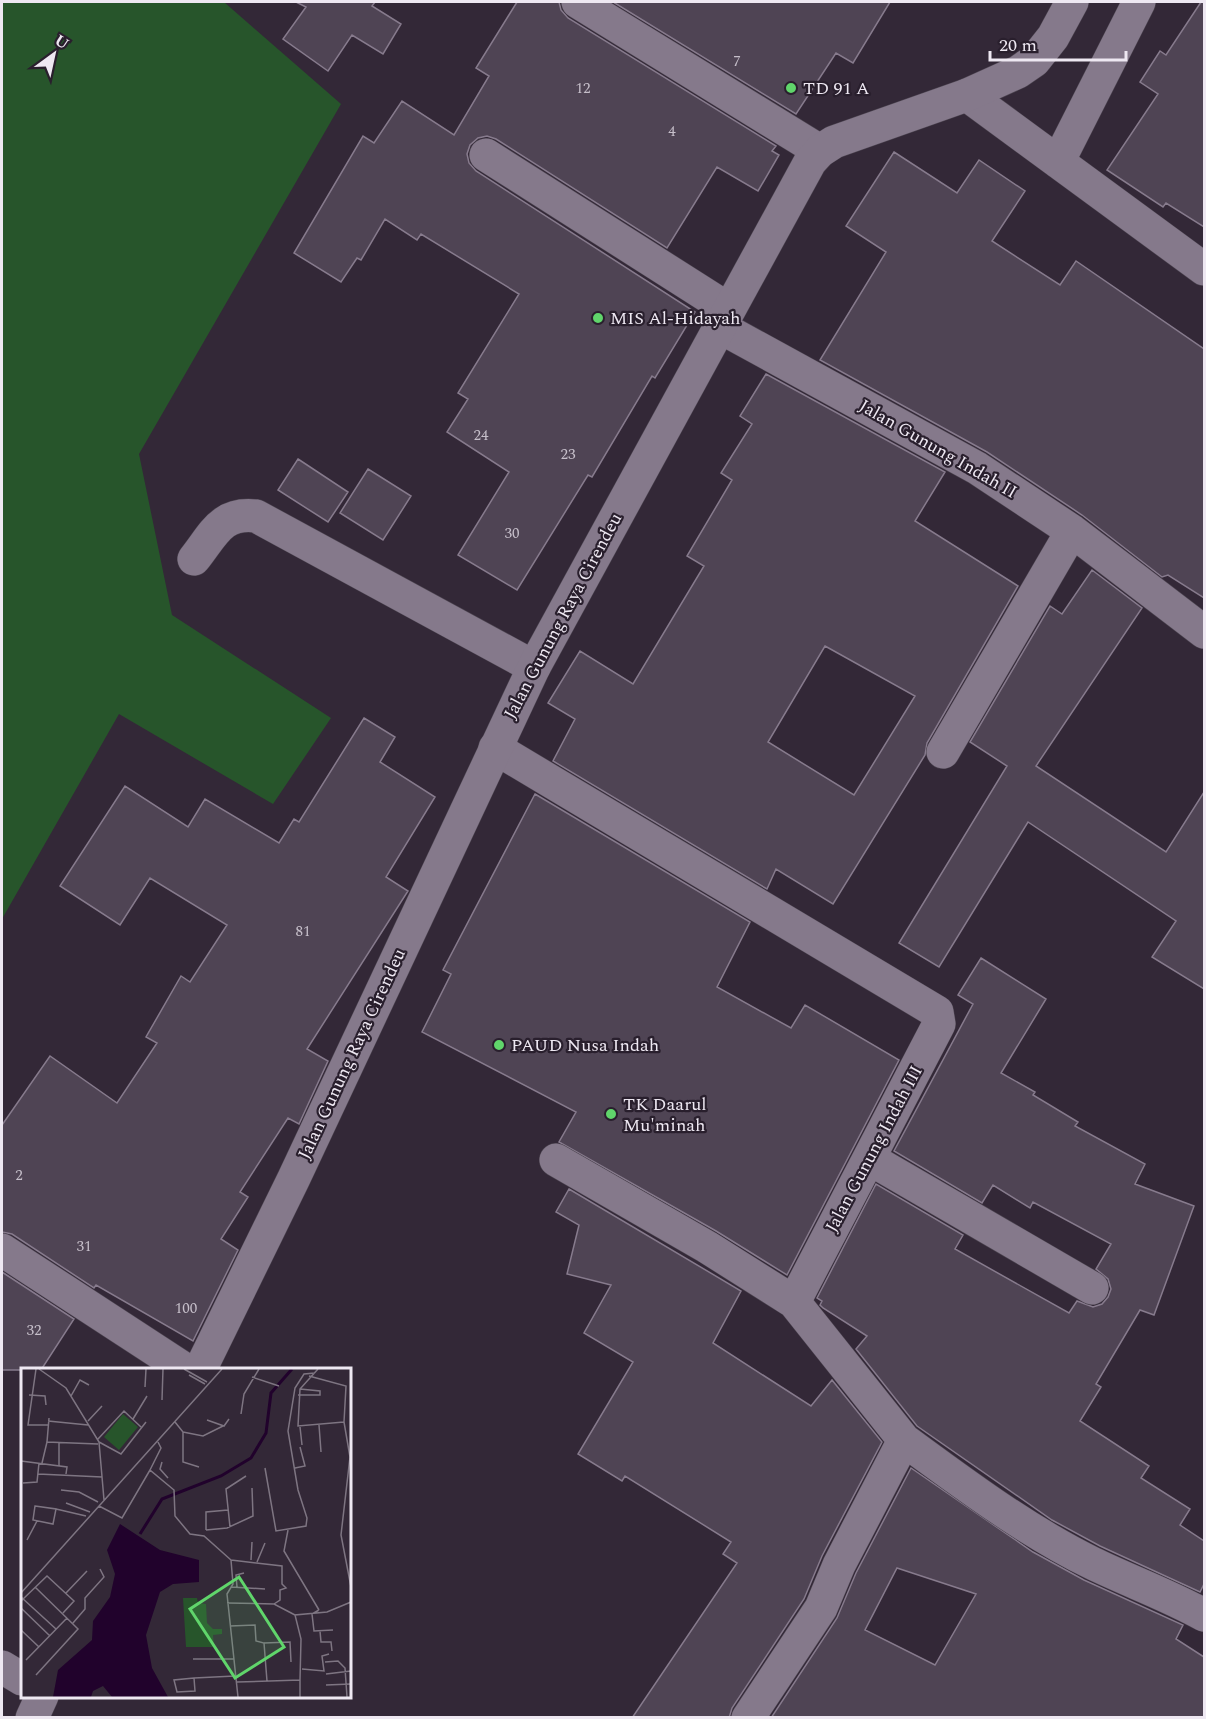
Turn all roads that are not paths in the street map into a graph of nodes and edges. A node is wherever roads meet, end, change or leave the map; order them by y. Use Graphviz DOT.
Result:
graph roads {
  1 [pos="578,2"];
  2 [pos="1072,2"];
  3 [pos="1139,2"];
  4 [pos="967,95"];
  5 [pos="820,151"];
  6 [pos="486,155"];
  7 [pos="1058,162"];
  8 [pos="1204,269"];
  9 [pos="723,317"];
  10 [pos="1072,531"];
  11 [pos="194,559"];
  12 [pos="1204,632"];
  13 [pos="534,667"];
  14 [pos="495,748"];
  15 [pos="943,752"];
  16 [pos="870,1159"];
  17 [pos="556,1160"];
  18 [pos="2,1250"];
  19 [pos="1092,1288"];
  20 [pos="794,1302"];
  21 [pos="183,1368"];
  22 [pos="201,1368"];
  23 [pos="904,1440"];
  24 [pos="1204,1615"];
  25 [pos="2,1667"];
  26 [pos="21,1678"];
  27 [pos="41,1698"];
  28 [pos="32,1718"];
  29 [pos="748,1718"];
  1 -- 5 [label="street"];
  2 -- 4 [label="street, Jalan Gunung Raya Cirendeu"];
  3 -- 7 [label="street"];
  4 -- 5 [label="street, Jalan Gunung Raya Cirendeu"];
  4 -- 7 [label="street"];
  5 -- 9 [label="street, Jalan Gunung Raya Cirendeu"];
  6 -- 9 [label="street, Jalan Gunung Indah II"];
  7 -- 8 [label="street"];
  9 -- 10 [label="street, Jalan Gunung Indah II"];
  9 -- 13 [label="street, Jalan Gunung Raya Cirendeu"];
  10 -- 12 [label="street, Jalan Gunung Indah II"];
  10 -- 15 [label="street"];
  11 -- 13 [label="street"];
  13 -- 14 [label="street, Jalan Gunung Raya Cirendeu"];
  14 -- 16 [label="street, Jalan Gunung Indah III"];
  14 -- 22 [label="street, Jalan Gunung Raya Cirendeu"];
  16 -- 19 [label="street"];
  16 -- 20 [label="street, Jalan Gunung Indah III"];
  17 -- 20 [label="street"];
  18 -- 21 [label="street"];
  20 -- 23 [label="street"];
  23 -- 24 [label="street"];
  23 -- 29 [label="street"];
  25 -- 26 [label="street"];
  27 -- 28 [label="street"];
}
